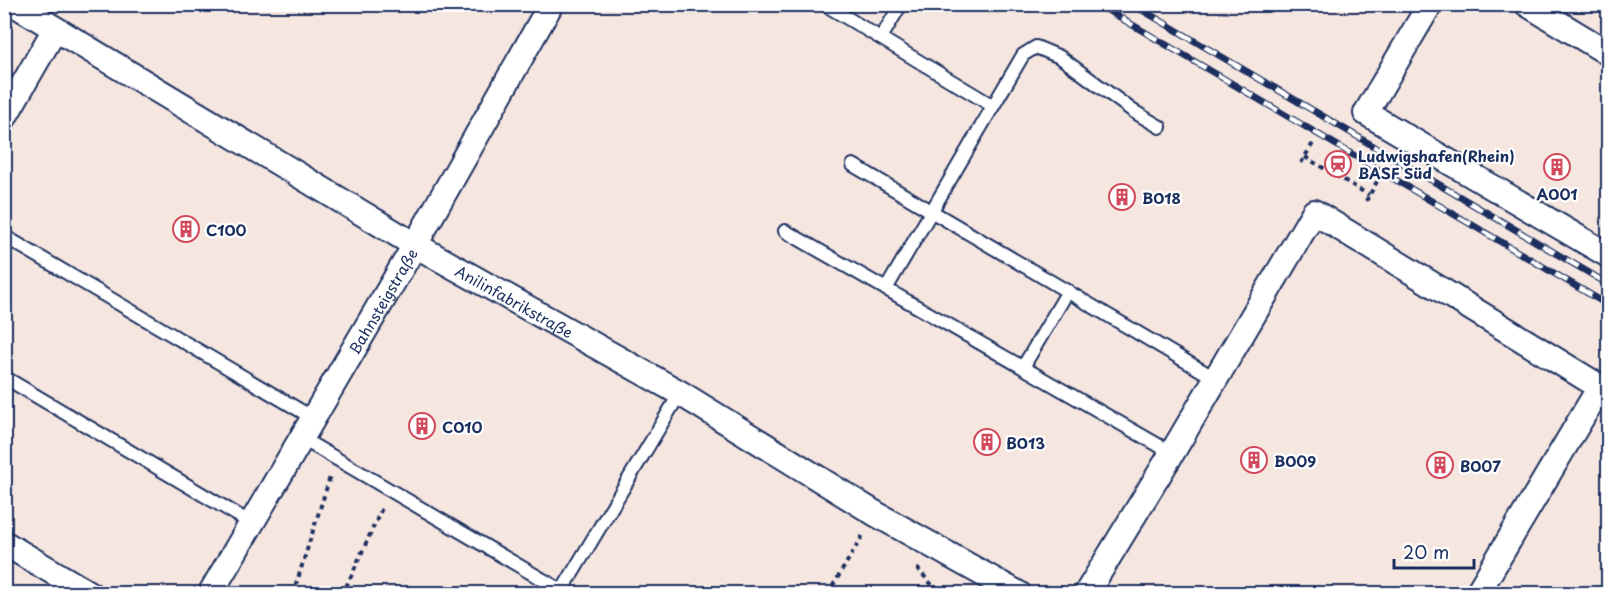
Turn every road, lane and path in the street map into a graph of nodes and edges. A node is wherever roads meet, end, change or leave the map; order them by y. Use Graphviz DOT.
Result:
graph roads {
  1 [pos="14,4"];
  2 [pos="551,4"];
  3 [pos="824,4"];
  4 [pos="901,4"];
  5 [pos="1430,4"];
  6 [pos="1527,4"];
  7 [pos="55,29"];
  8 [pos="881,38"];
  9 [pos="1608,53"];
  10 [pos="993,106"];
  11 [pos="4,117"];
  12 [pos="1160,127"];
  13 [pos="1315,140"];
  14 [pos="1305,157"];
  15 [pos="1301,163"];
  16 [pos="853,165"];
  17 [pos="1379,178"];
  18 [pos="1369,195"];
  19 [pos="1366,201"];
  20 [pos="932,211"];
  21 [pos="785,231"];
  22 [pos="4,236"];
  23 [pos="415,245"];
  24 [pos="1608,255"];
  25 [pos="886,289"];
  26 [pos="1068,291"];
  27 [pos="1023,368"];
  28 [pos="4,377"];
  29 [pos="1216,379"];
  30 [pos="680,393"];
  31 [pos="307,428"];
  32 [pos="1172,453"];
  33 [pos="336,459"];
  34 [pos="390,491"];
  35 [pos="876,514"];
  36 [pos="251,523"];
  37 [pos="4,543"];
  38 [pos="561,592"];
  39 [pos="90,594"];
  40 [pos="210,594"];
  41 [pos="293,594"];
  42 [pos="341,594"];
  43 [pos="828,594"];
  44 [pos="1019,594"];
  45 [pos="1086,594"];
  46 [pos="1478,594"];
  1 -- 7 [label="street, Anilinfabrikstraße"];
  2 -- 23 [label="street, Bahnsteigstraße"];
  3 -- 8 [label="lane"];
  4 -- 8 [label="lane"];
  5 -- 24 [label="street"];
  6 -- 9 [label="street"];
  7 -- 11 [label="street"];
  7 -- 23 [label="street, Anilinfabrikstraße"];
  8 -- 10 [label="lane"];
  10 -- 12 [label="lane"];
  10 -- 20 [label="lane"];
  13 -- 14 [label="path"];
  14 -- 15 [label="path"];
  14 -- 18 [label="path"];
  16 -- 20 [label="lane"];
  17 -- 18 [label="path"];
  18 -- 19 [label="path"];
  20 -- 25 [label="lane"];
  20 -- 26 [label="lane"];
  21 -- 25 [label="lane"];
  22 -- 31 [label="lane"];
  23 -- 30 [label="street, Anilinfabrikstraße"];
  23 -- 31 [label="street, Bahnsteigstraße"];
  25 -- 27 [label="lane"];
  26 -- 27 [label="lane"];
  26 -- 29 [label="lane"];
  27 -- 32 [label="lane"];
  28 -- 36 [label="lane"];
  29 -- 32 [label="street"];
  29 -- 46 [label="street"];
  30 -- 35 [label="street, Anilinfabrikstraße"];
  30 -- 38 [label="lane"];
  31 -- 33 [label="lane"];
  31 -- 36 [label="street, Bahnsteigstraße"];
  32 -- 45 [label="street"];
  33 -- 34 [label="lane"];
  33 -- 41 [label="path"];
  34 -- 38 [label="lane"];
  34 -- 42 [label="path"];
  35 -- 43 [label="path"];
  35 -- 44 [label="street, Anilinfabrikstraße"];
  36 -- 40 [label="street, Bahnsteigstraße"];
  37 -- 39 [label="street"];
}
